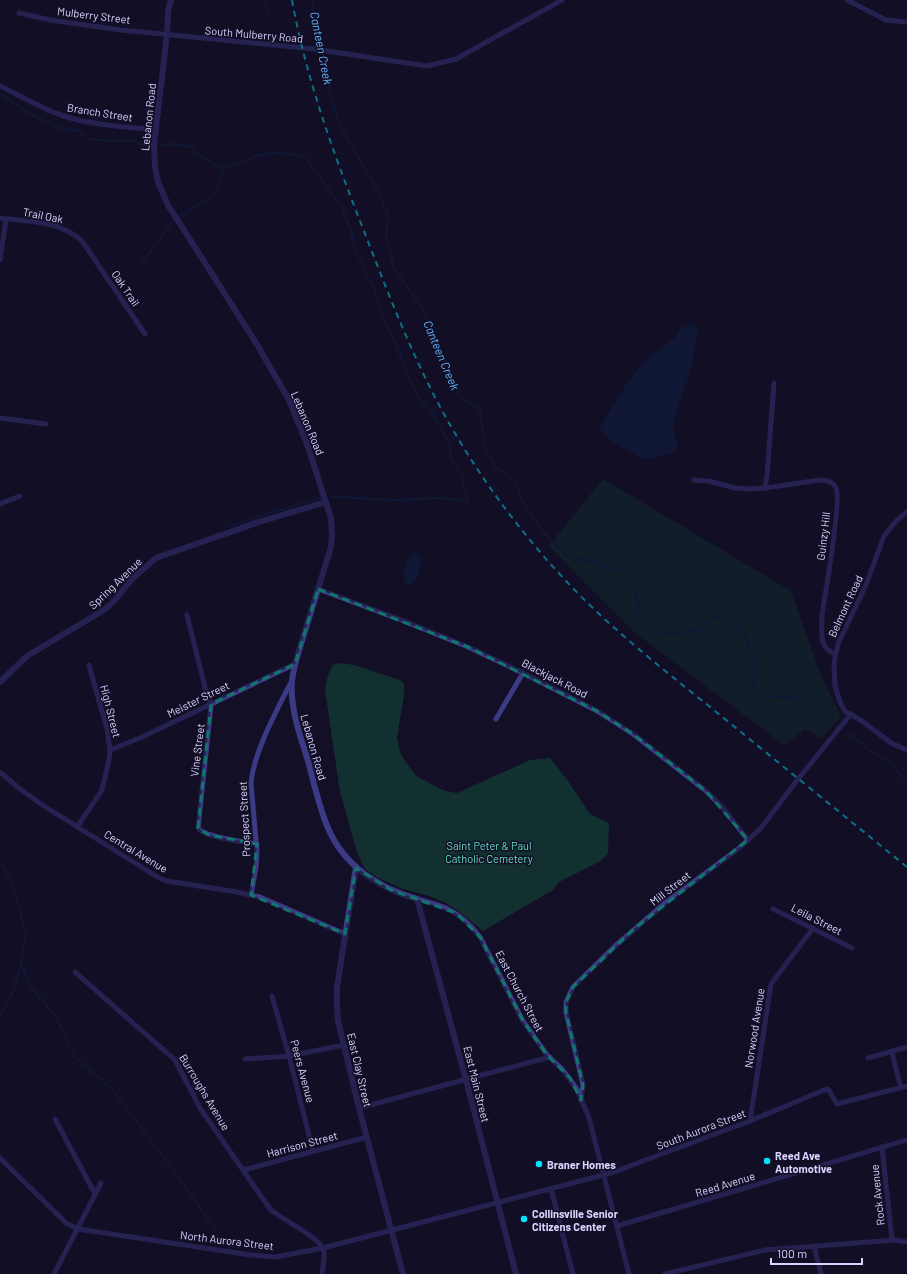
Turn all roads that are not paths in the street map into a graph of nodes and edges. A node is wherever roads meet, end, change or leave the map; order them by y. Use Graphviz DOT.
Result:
graph roads {
  1 [pos="171,0"];
  2 [pos="562,0"];
  3 [pos="847,0"];
  4 [pos="19,13"];
  5 [pos="907,22"];
  6 [pos="167,35"];
  7 [pos="0,86"];
  8 [pos="156,130"];
  9 [pos="0,218"];
  10 [pos="6,218"];
  11 [pos="90,253"];
  12 [pos="0,260"];
  13 [pos="145,334"];
  14 [pos="774,383"];
  15 [pos="0,418"];
  16 [pos="46,424"];
  17 [pos="694,480"];
  18 [pos="765,488"];
  19 [pos="20,496"];
  20 [pos="326,502"];
  21 [pos="0,504"];
  22 [pos="907,512"];
  23 [pos="318,589"];
  24 [pos="187,615"];
  25 [pos="835,654"];
  26 [pos="295,664"];
  27 [pos="89,665"];
  28 [pos="523,673"];
  29 [pos="293,678"];
  30 [pos="0,682"];
  31 [pos="211,704"];
  32 [pos="851,714"];
  33 [pos="496,719"];
  34 [pos="110,750"];
  35 [pos="907,750"];
  36 [pos="1,773"];
  37 [pos="77,827"];
  38 [pos="748,840"];
  39 [pos="257,844"];
  40 [pos="356,867"];
  41 [pos="251,895"];
  42 [pos="417,899"];
  43 [pos="774,909"];
  44 [pos="813,928"];
  45 [pos="345,934"];
  46 [pos="852,948"];
  47 [pos="75,972"];
  48 [pos="272,996"];
  49 [pos="344,1045"];
  50 [pos="907,1047"];
  51 [pos="892,1053"];
  52 [pos="290,1056"];
  53 [pos="550,1057"];
  54 [pos="868,1058"];
  55 [pos="245,1059"];
  56 [pos="466,1080"];
  57 [pos="904,1087"];
  58 [pos="582,1100"];
  59 [pos="359,1108"];
  60 [pos="55,1119"];
  61 [pos="750,1121"];
  62 [pos="367,1137"];
  63 [pos="907,1140"];
  64 [pos="882,1147"];
  65 [pos="313,1151"];
  66 [pos="0,1158"];
  67 [pos="243,1170"];
  68 [pos="604,1175"];
  69 [pos="101,1183"];
  70 [pos="551,1189"];
  71 [pos="95,1194"];
  72 [pos="498,1203"];
  73 [pos="617,1226"];
  74 [pos="78,1229"];
  75 [pos="391,1231"];
  76 [pos="892,1240"];
  77 [pos="907,1242"];
  78 [pos="814,1246"];
  79 [pos="323,1248"];
  80 [pos="54,1274"];
  81 [pos="322,1274"];
  82 [pos="403,1274"];
  83 [pos="516,1274"];
  84 [pos="573,1274"];
  85 [pos="629,1274"];
  86 [pos="665,1274"];
  87 [pos="821,1274"];
  1 -- 6 [label="street, Lebanon Road"];
  2 -- 6 [label="street, South Mulberry Road"];
  3 -- 5 [label="street"];
  4 -- 6 [label="street, Mulberry Street"];
  6 -- 8 [label="street, Lebanon Road"];
  7 -- 8 [label="street, Branch Street"];
  8 -- 20 [label="street, Lebanon Road"];
  9 -- 10 [label="street, Trail Oak"];
  10 -- 11 [label="street, Trail Oak"];
  10 -- 12 [label="street"];
  11 -- 13 [label="street, Oak Trail"];
  14 -- 18 [label="street"];
  15 -- 16 [label="street"];
  17 -- 18 [label="street, Guinzy Hill"];
  18 -- 25 [label="street, Guinzy Hill"];
  19 -- 21 [label="street"];
  20 -- 23 [label="street, Lebanon Road"];
  20 -- 30 [label="street, Spring Avenue"];
  22 -- 25 [label="street, Belmont Road"];
  23 -- 26 [label="street, Lebanon Road"];
  23 -- 28 [label="street, Blackjack Road"];
  24 -- 31 [label="street, Vine Street"];
  25 -- 32 [label="street, Belmont Road"];
  26 -- 29 [label="street, Lebanon Road"];
  26 -- 31 [label="street, Meister Street"];
  27 -- 34 [label="street, High Street"];
  28 -- 33 [label="street"];
  28 -- 38 [label="street, Blackjack Road"];
  29 -- 39 [label="street, Prospect Street"];
  29 -- 40 [label="street, Lebanon Road"];
  31 -- 34 [label="street, Meister Street"];
  31 -- 39 [label="street, Vine Street"];
  32 -- 35 [label="street, Belmont Road"];
  32 -- 38 [label="street, Mill Street"];
  34 -- 37 [label="street, High Street"];
  36 -- 37 [label="street, Central Avenue"];
  37 -- 41 [label="street, Central Avenue"];
  38 -- 58 [label="street, Mill Street"];
  39 -- 41 [label="street, Prospect Street"];
  40 -- 42 [label="street, East Church Street"];
  40 -- 45 [label="street, East Clay Street"];
  41 -- 45 [label="street, Central Avenue"];
  42 -- 53 [label="street, East Church Street"];
  42 -- 56 [label="street, East Main Street"];
  43 -- 44 [label="street, Leila Street"];
  44 -- 46 [label="street, Leila Street"];
  44 -- 61 [label="street, Norwood Avenue"];
  45 -- 49 [label="street, East Clay Street"];
  47 -- 67 [label="street, Burroughs Avenue"];
  48 -- 52 [label="street, Peers Avenue"];
  49 -- 52 [label="street"];
  49 -- 59 [label="street, East Clay Street"];
  50 -- 51 [label="street"];
  51 -- 54 [label="street"];
  51 -- 57 [label="street, South Aurora Street"];
  52 -- 55 [label="street"];
  52 -- 65 [label="street, Peers Avenue"];
  53 -- 56 [label="street"];
  53 -- 58 [label="street, East Church Street"];
  56 -- 59 [label="street"];
  56 -- 72 [label="street, East Main Street"];
  57 -- 61 [label="street, South Aurora Street"];
  58 -- 68 [label="street, East Church Street"];
  59 -- 62 [label="street, East Clay Street"];
  60 -- 71 [label="street"];
  61 -- 68 [label="street, South Aurora Street"];
  62 -- 65 [label="street, Harrison Street"];
  62 -- 75 [label="street, East Clay Street"];
  63 -- 64 [label="street, Reed Avenue"];
  64 -- 73 [label="street, Reed Avenue"];
  64 -- 76 [label="street, Rock Avenue"];
  65 -- 67 [label="street, Harrison Street"];
  66 -- 74 [label="street, North Aurora Street"];
  67 -- 79 [label="street, Burroughs Avenue"];
  68 -- 70 [label="street, South Aurora Street"];
  68 -- 73 [label="street, East Church Street"];
  69 -- 71 [label="street"];
  70 -- 72 [label="street, South Aurora Street"];
  70 -- 84 [label="street"];
  71 -- 74 [label="street"];
  72 -- 75 [label="street, North Aurora Street"];
  72 -- 83 [label="street, East Main Street"];
  73 -- 85 [label="street, East Church Street"];
  74 -- 79 [label="street, North Aurora Street"];
  74 -- 80 [label="street"];
  75 -- 79 [label="street, North Aurora Street"];
  75 -- 82 [label="street, East Clay Street"];
  76 -- 77 [label="street"];
  76 -- 78 [label="street"];
  78 -- 86 [label="street"];
  78 -- 87 [label="street"];
  79 -- 81 [label="street"];
}
